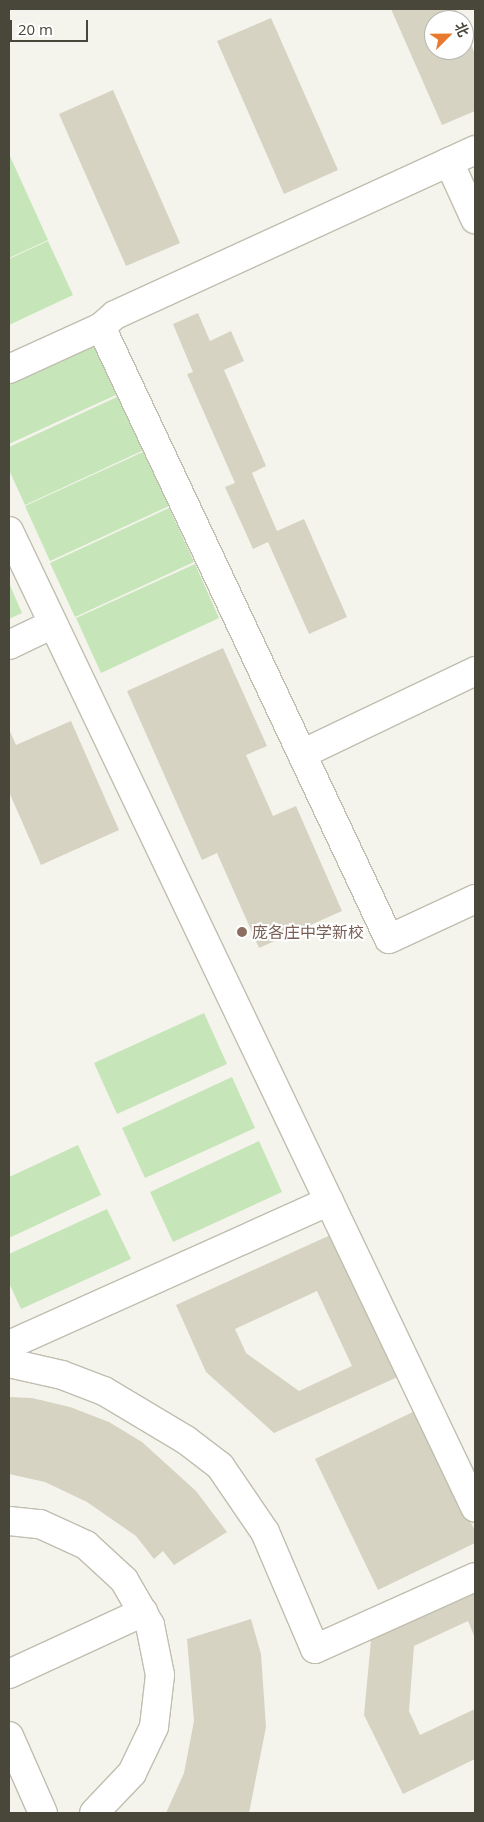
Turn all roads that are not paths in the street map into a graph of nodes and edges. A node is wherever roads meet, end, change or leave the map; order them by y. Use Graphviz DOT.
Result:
graph roads {
  1 [pos="475,150"];
  2 [pos="449,162"];
  3 [pos="475,219"];
  4 [pos="101,327"];
  5 [pos="9,369"];
  6 [pos="9,531"];
  7 [pos="53,624"];
  8 [pos="9,645"];
  9 [pos="475,671"];
  10 [pos="302,754"];
  11 [pos="475,899"];
  12 [pos="329,1201"];
  13 [pos="9,1346"];
  14 [pos="9,1363"];
  15 [pos="475,1507"];
  16 [pos="9,1521"];
  17 [pos="475,1577"];
  18 [pos="142,1612"];
  19 [pos="9,1674"];
  20 [pos="9,1736"];
  21 [pos="43,1813"];
  22 [pos="94,1813"];
  1 -- 2 [label="street"];
  2 -- 3 [label="street"];
  2 -- 4 [label="street"];
  4 -- 5 [label="street"];
  4 -- 10 [label="street"];
  6 -- 7 [label="street"];
  7 -- 8 [label="street"];
  7 -- 12 [label="street"];
  9 -- 10 [label="street"];
  10 -- 11 [label="street"];
  12 -- 13 [label="street"];
  12 -- 15 [label="street"];
  14 -- 17 [label="street"];
  16 -- 18 [label="street"];
  18 -- 19 [label="street"];
  18 -- 22 [label="street"];
  20 -- 21 [label="street"];
}
